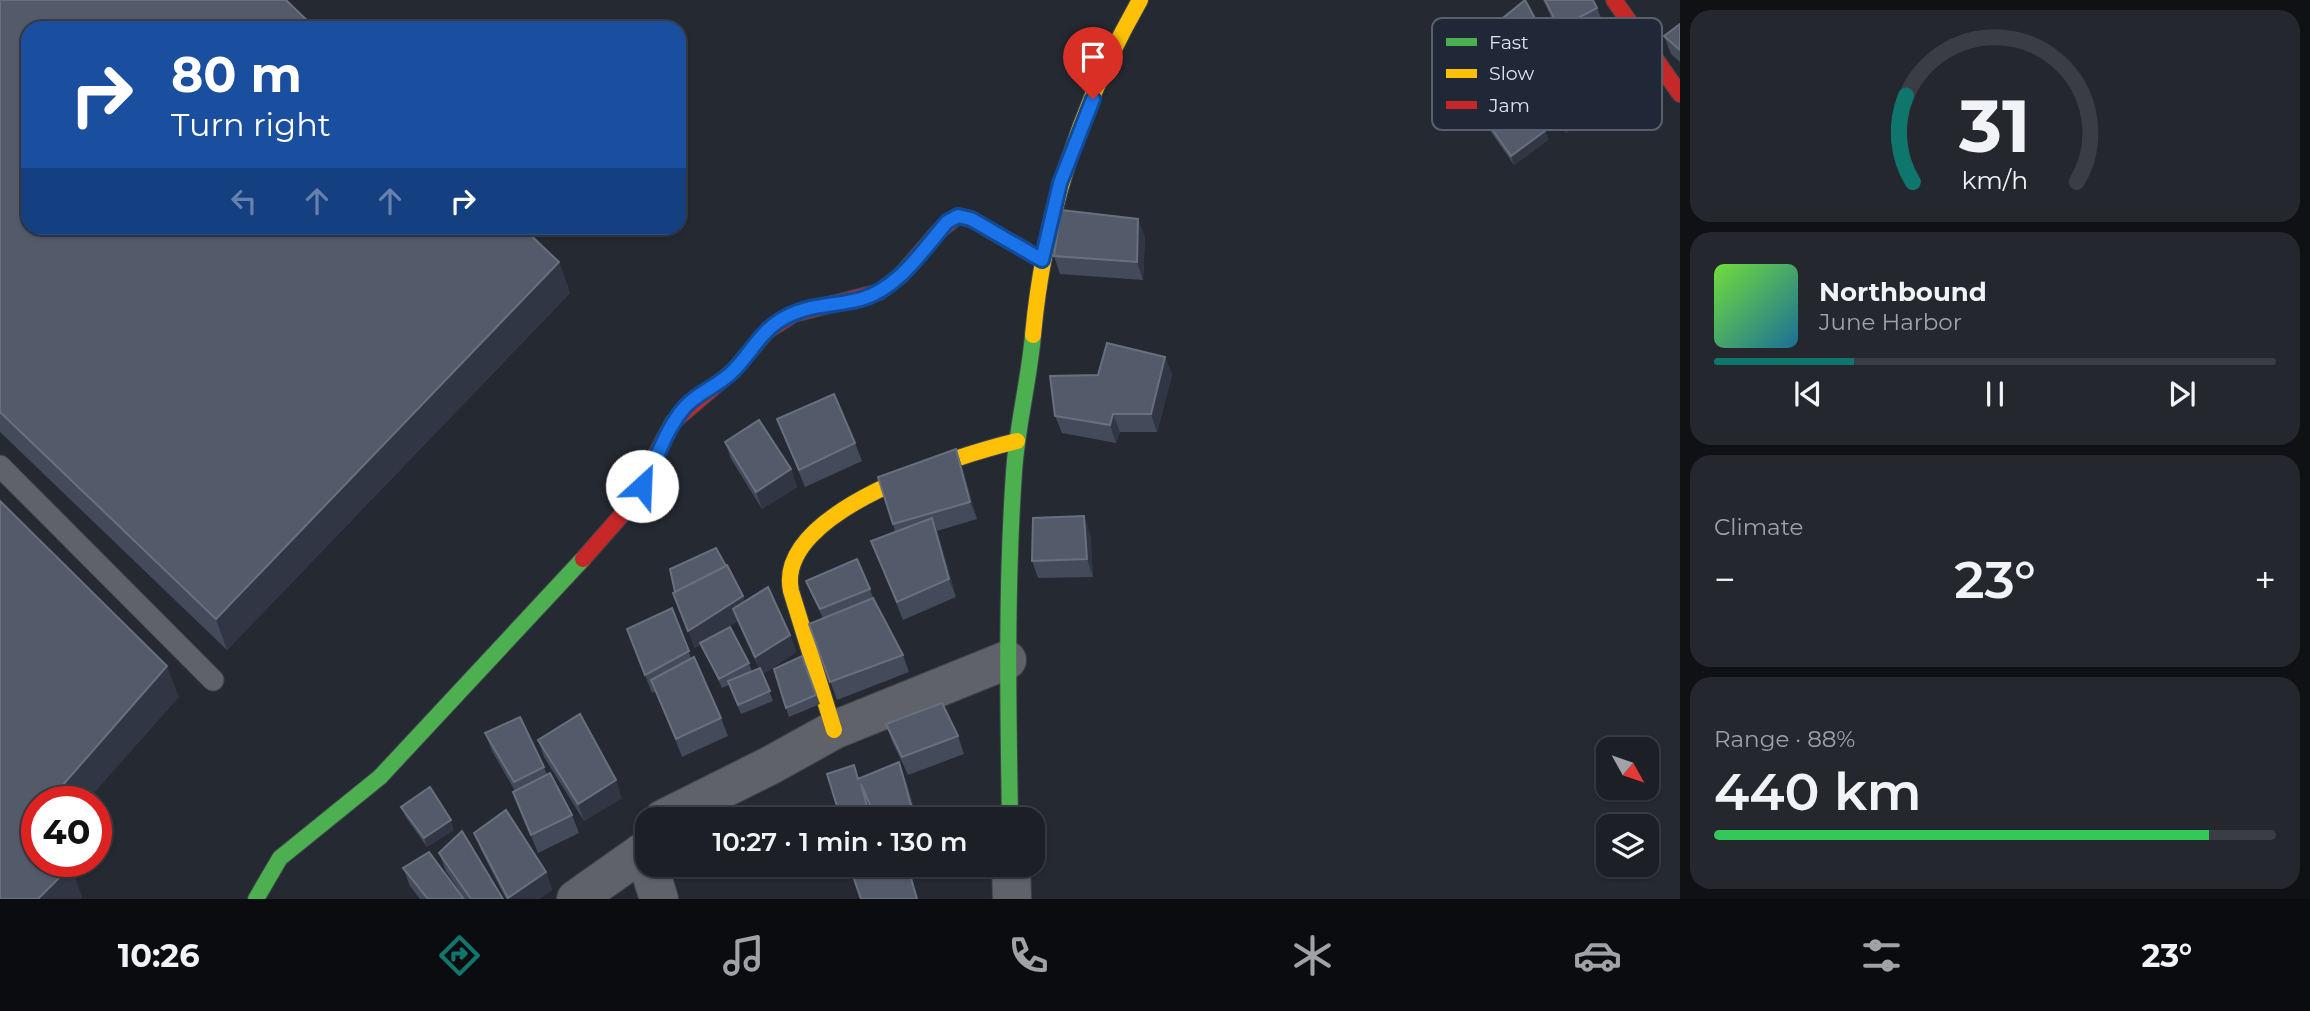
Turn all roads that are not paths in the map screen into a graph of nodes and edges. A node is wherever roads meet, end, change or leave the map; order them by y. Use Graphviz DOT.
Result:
graph roads {
  1 [pos="1140,0"];
  2 [pos="1614,0"];
  3 [pos="1627,18"];
  4 [pos="1662,68"];
  5 [pos="1680,94"];
  6 [pos="1042,260"];
  7 [pos="1017,441"];
  8 [pos="0,466"];
  9 [pos="1007,660"];
  10 [pos="214,680"];
  11 [pos="834,730"];
  12 [pos="681,807"];
  13 [pos="1010,807"];
  14 [pos="635,857"];
  15 [pos="655,877"];
  16 [pos="1011,877"];
  17 [pos="256,899"];
  18 [pos="576,899"];
  19 [pos="659,899"];
  20 [pos="1012,899"];
  1 -- 6 [label="street"];
  2 -- 3 [label="street"];
  4 -- 5 [label="street"];
  6 -- 7 [label="street"];
  6 -- 17 [label="street"];
  7 -- 9 [label="street"];
  7 -- 11 [label="street"];
  8 -- 10 [label="lane"];
  9 -- 11 [label="street"];
  9 -- 13 [label="street"];
  11 -- 12 [label="street"];
  14 -- 18 [label="street"];
  15 -- 19 [label="street"];
  16 -- 20 [label="street"];
}
